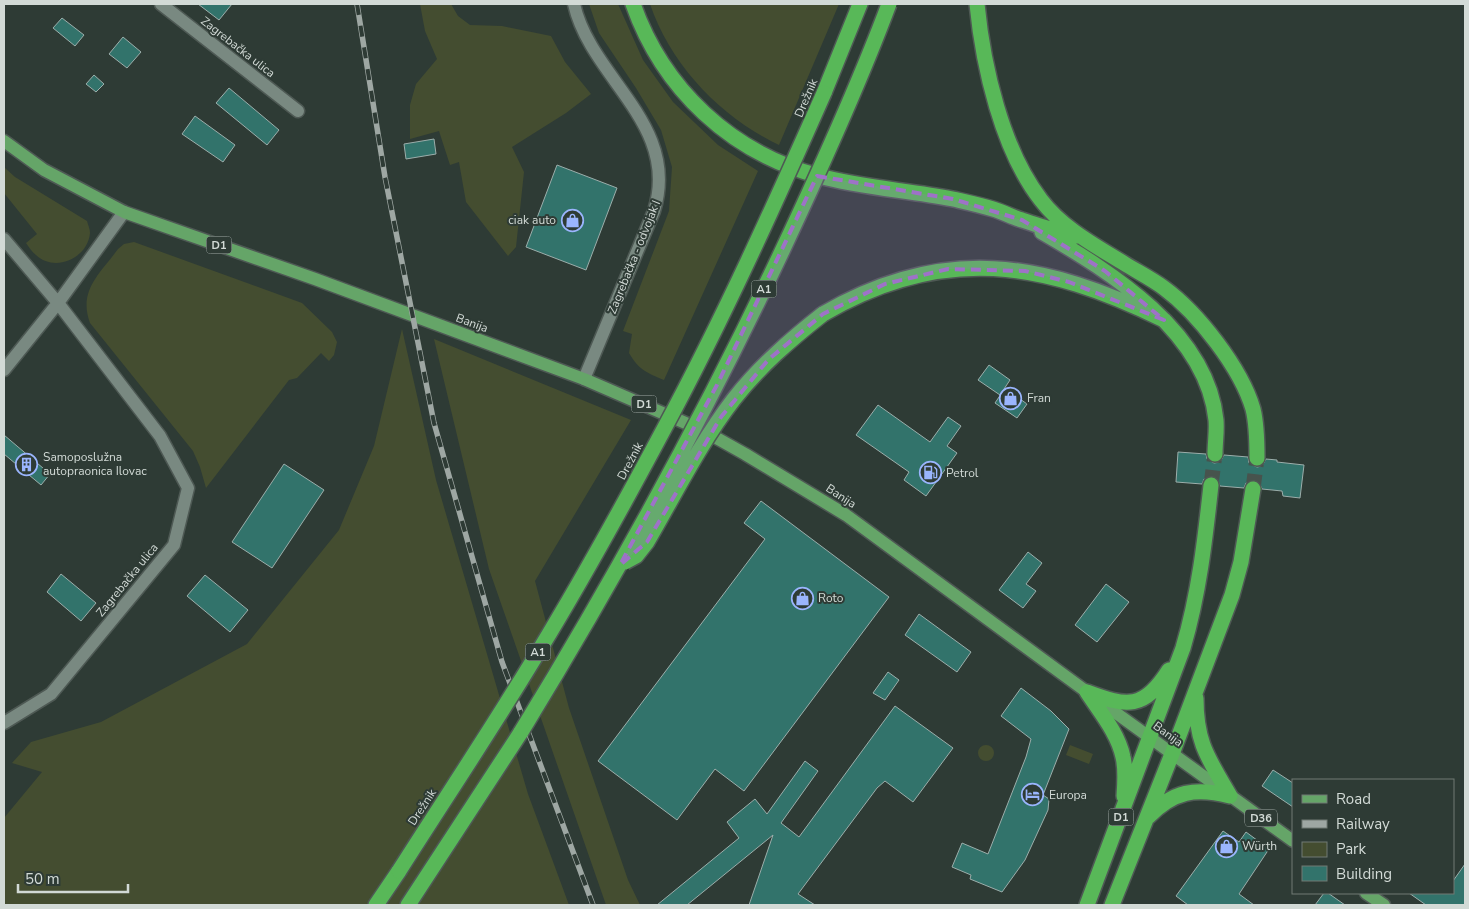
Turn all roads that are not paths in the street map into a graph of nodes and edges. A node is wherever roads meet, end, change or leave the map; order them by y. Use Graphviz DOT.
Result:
graph roads {
  1 [pos="161,4"];
  2 [pos="574,4"];
  3 [pos="633,4"];
  4 [pos="860,4"];
  5 [pos="888,4"];
  6 [pos="977,4"];
  7 [pos="298,111"];
  8 [pos="4,141"];
  9 [pos="124,212"];
  10 [pos="1022,220"];
  11 [pos="1085,238"];
  12 [pos="4,239"];
  13 [pos="58,304"];
  14 [pos="1164,320"];
  15 [pos="4,370"];
  16 [pos="584,379"];
  17 [pos="1215,454"];
  18 [pos="1257,458"];
  19 [pos="1211,485"];
  20 [pos="1253,489"];
  21 [pos="620,565"];
  22 [pos="1183,648"];
  23 [pos="1196,688"];
  24 [pos="1087,692"];
  25 [pos="4,723"];
  26 [pos="1150,738"];
  27 [pos="1172,754"];
  28 [pos="1230,796"];
  29 [pos="1123,811"];
  30 [pos="1146,820"];
  31 [pos="1292,840"];
  32 [pos="1368,894"];
  33 [pos="376,905"];
  34 [pos="408,905"];
  35 [pos="1087,905"];
  36 [pos="1112,905"];
  37 [pos="1384,905"];
  1 -- 7 [label="street, Zagrebačka ulica"];
  2 -- 16 [label="street, Zagrebačka - odvojak I"];
  3 -- 10 [label="highway"];
  4 -- 33 [label="highway, Drežnik / A1, bridge"];
  5 -- 21 [label="highway, A1, bridge"];
  6 -- 11 [label="highway"];
  8 -- 9 [label="main road, D1"];
  9 -- 13 [label="street"];
  9 -- 16 [label="main road, Banija / D1"];
  10 -- 11 [label="highway"];
  10 -- 14 [label="highway"];
  11 -- 18 [label="highway"];
  12 -- 13 [label="street, Zagrebačka ulica"];
  13 -- 15 [label="street"];
  13 -- 25 [label="street, Zagrebačka ulica"];
  14 -- 17 [label="highway"];
  14 -- 21 [label="highway, bridge"];
  16 -- 24 [label="main road, Banija / D1"];
  19 -- 22 [label="highway"];
  20 -- 23 [label="highway"];
  21 -- 34 [label="highway, A1, bridge"];
  22 -- 24 [label="highway"];
  22 -- 26 [label="highway"];
  23 -- 27 [label="highway"];
  23 -- 28 [label="highway"];
  24 -- 26 [label="main road, Banija / D1"];
  24 -- 29 [label="highway"];
  26 -- 27 [label="main road, Banija / D1"];
  26 -- 29 [label="highway, D1"];
  27 -- 28 [label="main road, Banija / D36"];
  27 -- 30 [label="highway, D1"];
  28 -- 30 [label="highway"];
  28 -- 31 [label="main road, Banija / D36"];
  29 -- 35 [label="highway, D1"];
  30 -- 36 [label="highway, D1"];
  32 -- 37 [label="main road"];
}
